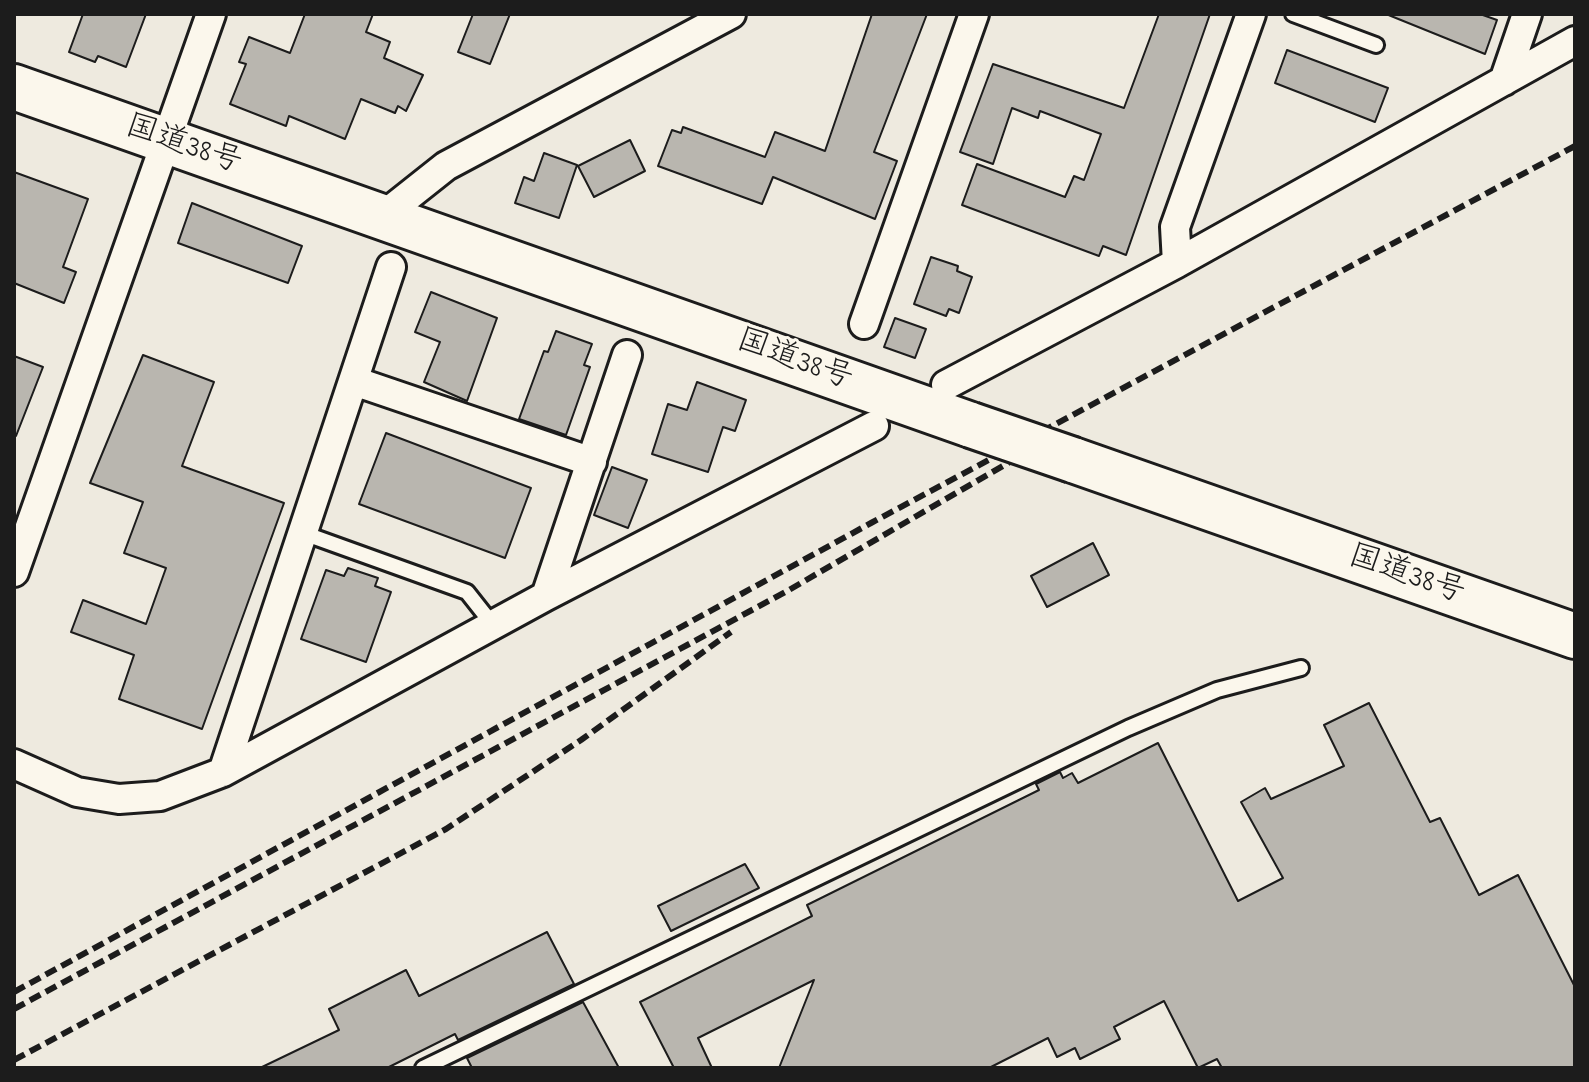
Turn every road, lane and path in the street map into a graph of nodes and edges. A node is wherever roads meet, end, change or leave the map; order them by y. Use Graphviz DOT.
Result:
graph roads {
  1 [pos="211,14"];
  2 [pos="731,14"];
  3 [pos="974,14"];
  4 [pos="1251,14"];
  5 [pos="1293,14"];
  6 [pos="1527,14"];
  7 [pos="1575,41"];
  8 [pos="1376,45"];
  9 [pos="1504,81"];
  10 [pos="14,87"];
  11 [pos="166,142"];
  12 [pos="383,216"];
  13 [pos="1177,263"];
  14 [pos="391,267"];
  15 [pos="864,324"];
  16 [pos="627,355"];
  17 [pos="354,381"];
  18 [pos="946,385"];
  19 [pos="874,426"];
  20 [pos="592,462"];
  21 [pos="303,533"];
  22 [pos="14,572"];
  23 [pos="546,596"];
  24 [pos="493,625"];
  25 [pos="1575,636"];
  26 [pos="1301,668"];
  27 [pos="14,764"];
  28 [pos="223,772"];
  29 [pos="423,1068"];
  1 -- 11 [label="street"];
  2 -- 12 [label="street"];
  3 -- 15 [label="street"];
  4 -- 13 [label="street"];
  5 -- 8 [label="lane"];
  6 -- 9 [label="street"];
  7 -- 9 [label="street"];
  9 -- 13 [label="street"];
  10 -- 11 [label="highway, 国道38号"];
  11 -- 12 [label="highway, 国道38号"];
  11 -- 22 [label="street"];
  12 -- 25 [label="highway, 国道38号, bridge"];
  13 -- 18 [label="street"];
  14 -- 17 [label="street"];
  16 -- 20 [label="street"];
  17 -- 20 [label="street"];
  17 -- 21 [label="street"];
  19 -- 23 [label="street"];
  20 -- 23 [label="street"];
  21 -- 24 [label="lane"];
  21 -- 28 [label="street"];
  23 -- 24 [label="street"];
  24 -- 28 [label="street"];
  26 -- 29 [label="lane"];
  27 -- 28 [label="street"];
}
